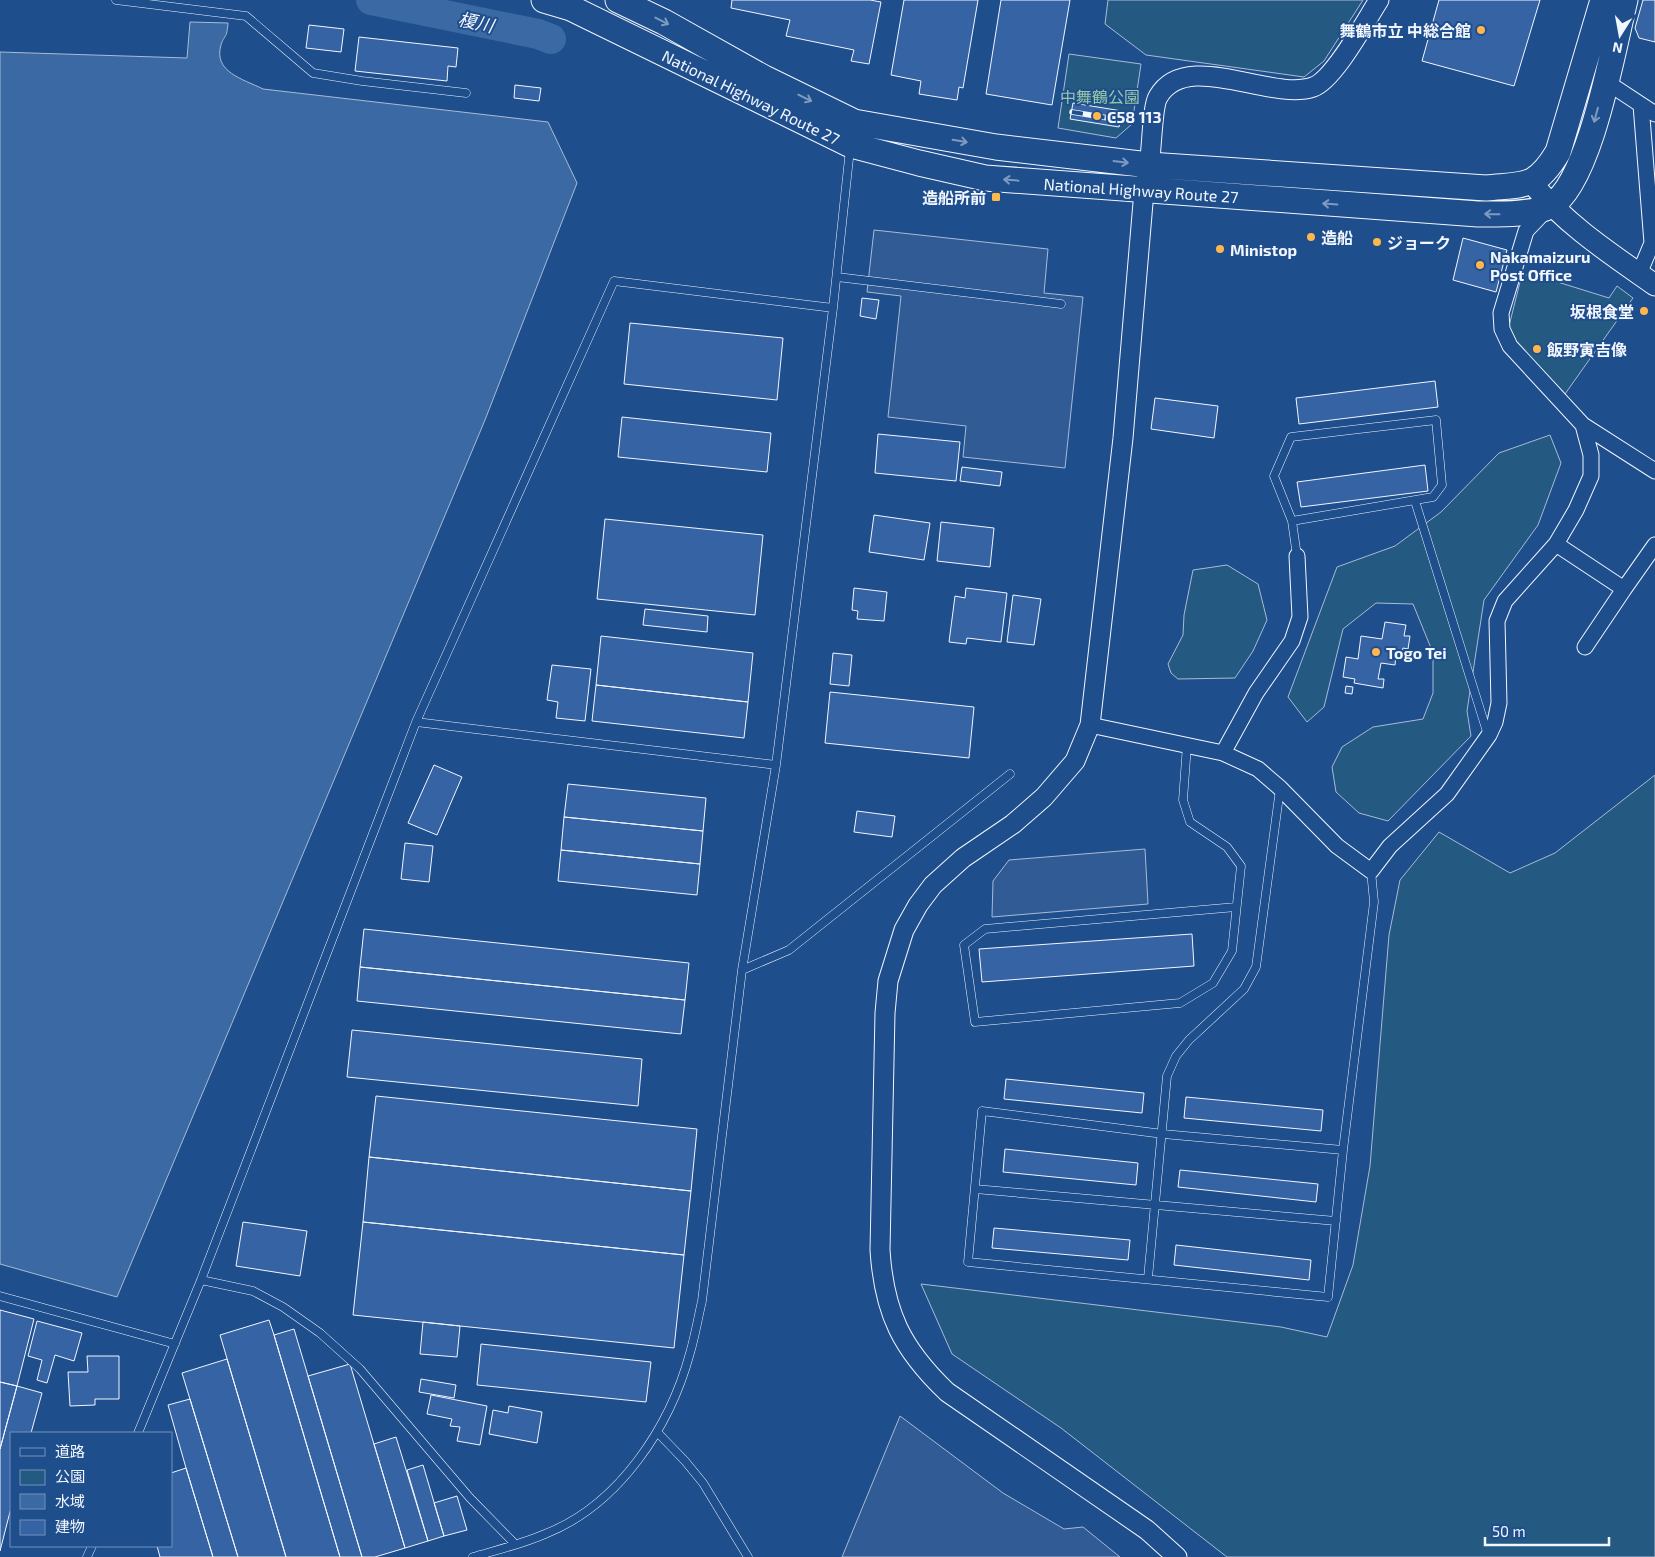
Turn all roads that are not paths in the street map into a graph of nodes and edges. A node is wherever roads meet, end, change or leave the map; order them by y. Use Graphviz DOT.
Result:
graph roads {
  1 [pos="116,0"];
  2 [pos="544,0"];
  3 [pos="618,0"];
  4 [pos="1379,0"];
  5 [pos="1604,0"];
  6 [pos="1625,0"];
  7 [pos="573,4"];
  8 [pos="1605,81"];
  9 [pos="466,93"];
  10 [pos="1641,105"];
  11 [pos="1655,114"];
  12 [pos="852,134"];
  13 [pos="1149,165"];
  14 [pos="1532,183"];
  15 [pos="1144,191"];
  16 [pos="1550,206"];
  17 [pos="837,277"];
  18 [pos="1647,279"];
  19 [pos="1062,304"];
  20 [pos="833,308"];
  21 [pos="1582,425"];
  22 [pos="1655,471"];
  23 [pos="1415,500"];
  24 [pos="1292,521"];
  25 [pos="1556,544"];
  26 [pos="1655,545"];
  27 [pos="1296,556"];
  28 [pos="1624,589"];
  29 [pos="1585,647"];
  30 [pos="416,722"];
  31 [pos="1090,725"];
  32 [pos="1489,735"];
  33 [pos="1187,745"];
  34 [pos="1223,753"];
  35 [pos="776,765"];
  36 [pos="1010,774"];
  37 [pos="1280,788"];
  38 [pos="1371,871"];
  39 [pos="1236,907"];
  40 [pos="742,970"];
  41 [pos="1163,1134"];
  42 [pos="1343,1150"];
  43 [pos="975,1189"];
  44 [pos="1156,1204"];
  45 [pos="1336,1221"];
  46 [pos="1148,1278"];
  47 [pos="201,1280"];
  48 [pos="0,1296"];
  49 [pos="175,1344"];
  50 [pos="138,1432"];
  51 [pos="658,1433"];
  52 [pos="514,1544"];
  53 [pos="473,1557"];
  54 [pos="748,1557"];
  55 [pos="1176,1557"];
  1 -- 9 [label="lane"];
  2 -- 7 [label="highway, National Highway Route 27"];
  3 -- 12 [label="highway, National Highway Route 27, one-way"];
  4 -- 13 [label="street"];
  5 -- 14 [label="highway"];
  6 -- 8 [label="highway"];
  7 -- 12 [label="highway, National Highway Route 27"];
  8 -- 10 [label="street"];
  8 -- 16 [label="highway, one-way"];
  10 -- 11 [label="street"];
  10 -- 18 [label="street"];
  12 -- 13 [label="highway, National Highway Route 27, one-way"];
  15 -- 12 [label="highway, National Highway Route 27, one-way"];
  12 -- 17 [label="lane"];
  13 -- 14 [label="highway, National Highway Route 27"];
  13 -- 15 [label="street"];
  14 -- 16 [label="main road"];
  16 -- 15 [label="highway, National Highway Route 27, one-way"];
  15 -- 31 [label="street"];
  16 -- 18 [label="main road"];
  16 -- 21 [label="street"];
  17 -- 19 [label="lane"];
  17 -- 20 [label="lane"];
  20 -- 30 [label="lane"];
  20 -- 35 [label="lane"];
  21 -- 22 [label="street"];
  21 -- 25 [label="street"];
  23 -- 24 [label="lane"];
  23 -- 24 [label="lane"];
  23 -- 32 [label="lane"];
  24 -- 27 [label="lane"];
  25 -- 28 [label="street"];
  25 -- 32 [label="street"];
  26 -- 28 [label="street"];
  27 -- 34 [label="street"];
  28 -- 29 [label="street"];
  30 -- 35 [label="lane"];
  30 -- 47 [label="lane"];
  31 -- 33 [label="street"];
  31 -- 55 [label="street"];
  32 -- 38 [label="street"];
  33 -- 34 [label="street"];
  33 -- 39 [label="lane"];
  34 -- 37 [label="street"];
  35 -- 40 [label="lane"];
  36 -- 40 [label="lane"];
  37 -- 38 [label="street"];
  37 -- 41 [label="lane"];
  38 -- 42 [label="lane"];
  39 -- 39 [label="lane"];
  40 -- 51 [label="lane"];
  41 -- 42 [label="lane"];
  41 -- 43 [label="lane"];
  41 -- 44 [label="lane"];
  42 -- 45 [label="lane"];
  43 -- 44 [label="lane"];
  43 -- 46 [label="lane"];
  44 -- 45 [label="lane"];
  44 -- 46 [label="lane"];
  45 -- 46 [label="lane"];
  47 -- 49 [label="lane"];
  47 -- 52 [label="lane"];
  48 -- 49 [label="lane"];
  49 -- 50 [label="lane"];
  51 -- 52 [label="lane"];
  51 -- 54 [label="lane"];
  52 -- 53 [label="lane"];
}
